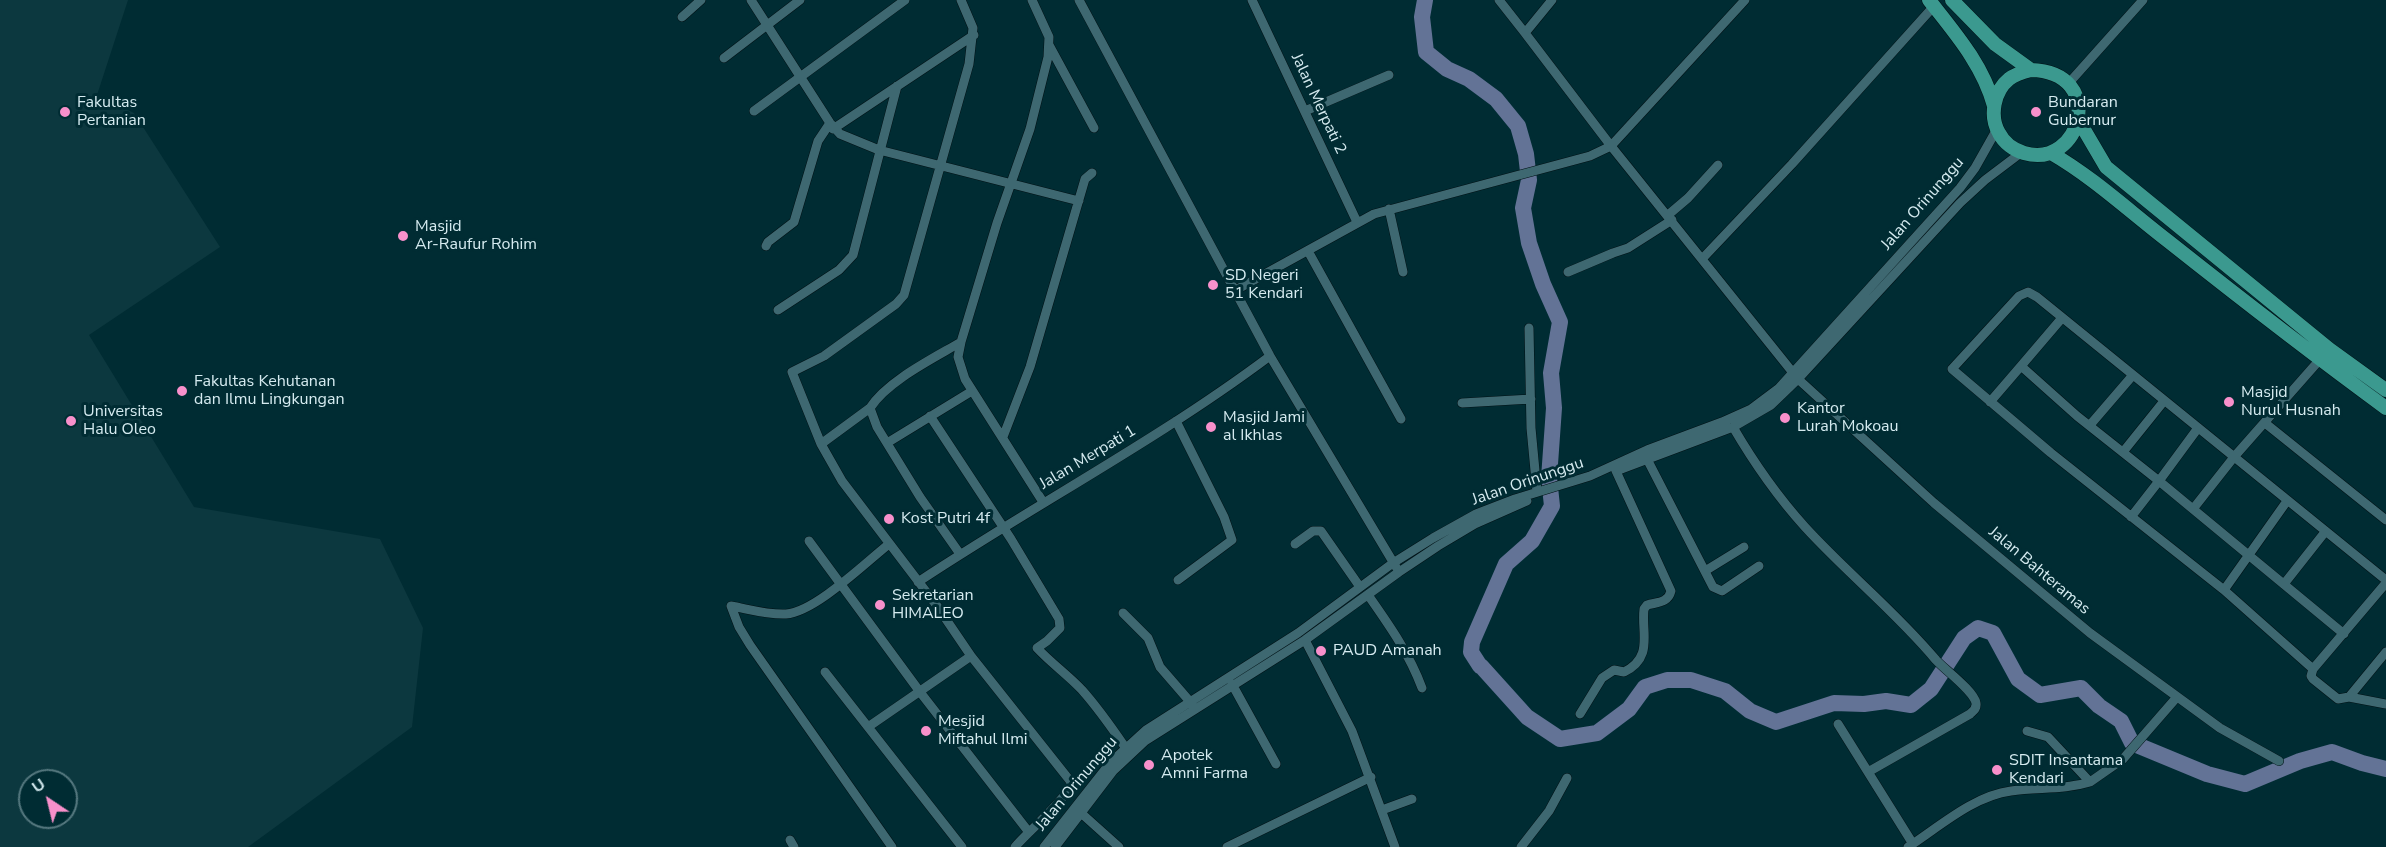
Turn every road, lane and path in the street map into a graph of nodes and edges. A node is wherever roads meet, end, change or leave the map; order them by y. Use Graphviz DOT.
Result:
graph roads {
  1 [pos="701,0"];
  2 [pos="751,0"];
  3 [pos="800,0"];
  4 [pos="905,0"];
  5 [pos="961,0"];
  6 [pos="1032,0"];
  7 [pos="1079,0"];
  8 [pos="1252,0"];
  9 [pos="1499,0"];
  10 [pos="1552,0"];
  11 [pos="1745,0"];
  12 [pos="1952,0"];
  13 [pos="2143,0"];
  14 [pos="1932,3"];
  15 [pos="682,17"];
  16 [pos="767,25"];
  17 [pos="1525,33"];
  18 [pos="974,35"];
  19 [pos="1049,45"];
  20 [pos="724,57"];
  21 [pos="2031,70"];
  22 [pos="1389,75"];
  23 [pos="801,78"];
  24 [pos="2068,84"];
  25 [pos="897,86"];
  26 [pos="1994,106"];
  27 [pos="754,111"];
  28 [pos="1305,111"];
  29 [pos="2079,121"];
  30 [pos="831,126"];
  31 [pos="1094,128"];
  32 [pos="1997,129"];
  33 [pos="1611,146"];
  34 [pos="879,150"];
  35 [pos="2022,152"];
  36 [pos="2051,153"];
  37 [pos="942,165"];
  38 [pos="1718,165"];
  39 [pos="1092,173"];
  40 [pos="1011,182"];
  41 [pos="1079,201"];
  42 [pos="1389,209"];
  43 [pos="1670,217"];
  44 [pos="1357,222"];
  45 [pos="766,246"];
  46 [pos="1308,251"];
  47 [pos="1702,259"];
  48 [pos="1403,272"];
  49 [pos="1568,272"];
  50 [pos="1234,291"];
  51 [pos="778,310"];
  52 [pos="2062,318"];
  53 [pos="1529,328"];
  54 [pos="961,342"];
  55 [pos="2324,354"];
  56 [pos="1269,356"];
  57 [pos="2021,366"];
  58 [pos="2133,375"];
  59 [pos="1795,376"];
  60 [pos="2386,390"];
  61 [pos="972,391"];
  62 [pos="1531,399"];
  63 [pos="2164,400"];
  64 [pos="1990,402"];
  65 [pos="1462,403"];
  66 [pos="870,408"];
  67 [pos="2386,408"];
  68 [pos="930,416"];
  69 [pos="1401,419"];
  70 [pos="1176,421"];
  71 [pos="2265,423"];
  72 [pos="2090,425"];
  73 [pos="1733,427"];
  74 [pos="2198,428"];
  75 [pos="1003,437"];
  76 [pos="887,443"];
  77 [pos="821,444"];
  78 [pos="2123,452"];
  79 [pos="2235,457"];
  80 [pos="1647,459"];
  81 [pos="1616,471"];
  82 [pos="2159,481"];
  83 [pos="1566,487"];
  84 [pos="1542,492"];
  85 [pos="2287,501"];
  86 [pos="1043,502"];
  87 [pos="2193,509"];
  88 [pos="2131,517"];
  89 [pos="2386,520"];
  90 [pos="1003,527"];
  91 [pos="2325,532"];
  92 [pos="809,541"];
  93 [pos="889,544"];
  94 [pos="1295,544"];
  95 [pos="1744,547"];
  96 [pos="960,554"];
  97 [pos="2250,555"];
  98 [pos="1759,566"];
  99 [pos="1396,567"];
  100 [pos="1706,571"];
  101 [pos="1178,580"];
  102 [pos="918,582"];
  103 [pos="2386,582"];
  104 [pos="839,584"];
  105 [pos="2284,584"];
  106 [pos="1360,587"];
  107 [pos="2224,590"];
  108 [pos="1368,595"];
  109 [pos="1123,613"];
  110 [pos="2344,634"];
  111 [pos="1305,640"];
  112 [pos="2386,652"];
  113 [pos="971,656"];
  114 [pos="2313,669"];
  115 [pos="825,672"];
  116 [pos="1232,684"];
  117 [pos="1422,688"];
  118 [pos="920,692"];
  119 [pos="2177,697"];
  120 [pos="2349,697"];
  121 [pos="2386,704"];
  122 [pos="1193,705"];
  123 [pos="1580,714"];
  124 [pos="1838,724"];
  125 [pos="868,727"];
  126 [pos="2027,731"];
  127 [pos="1125,747"];
  128 [pos="2279,761"];
  129 [pos="1276,764"];
  130 [pos="1868,772"];
  131 [pos="1371,777"];
  132 [pos="1567,778"];
  133 [pos="2090,782"];
  134 [pos="1071,786"];
  135 [pos="1087,797"];
  136 [pos="1412,799"];
  137 [pos="1383,810"];
  138 [pos="1081,813"];
  139 [pos="1028,831"];
  140 [pos="1910,846"];
  141 [pos="892,847"];
  142 [pos="962,847"];
  143 [pos="1015,847"];
  144 [pos="1044,847"];
  145 [pos="1055,847"];
  146 [pos="1119,847"];
  147 [pos="1227,847"];
  148 [pos="1395,847"];
  149 [pos="1521,847"];
  1 -- 15 [label="street"];
  2 -- 16 [label="street"];
  3 -- 16 [label="street"];
  4 -- 23 [label="street"];
  5 -- 18 [label="street"];
  6 -- 19 [label="street"];
  7 -- 50 [label="street"];
  8 -- 28 [label="street, Jalan Merpati 2"];
  9 -- 17 [label="street, Jalan Bahteramas"];
  10 -- 17 [label="street"];
  11 -- 33 [label="street"];
  12 -- 21 [label="highway"];
  13 -- 24 [label="street"];
  14 -- 26 [label="highway"];
  14 -- 47 [label="street"];
  16 -- 20 [label="street"];
  16 -- 23 [label="street"];
  17 -- 33 [label="street, Jalan Bahteramas"];
  18 -- 25 [label="street"];
  18 -- 37 [label="street"];
  19 -- 31 [label="street"];
  19 -- 40 [label="street"];
  21 -- 24 [label="highway"];
  21 -- 26 [label="highway"];
  22 -- 28 [label="street"];
  23 -- 27 [label="street"];
  23 -- 30 [label="street"];
  24 -- 29 [label="highway"];
  25 -- 30 [label="street"];
  25 -- 34 [label="street"];
  26 -- 32 [label="highway"];
  28 -- 44 [label="street, Jalan Merpati 2"];
  29 -- 36 [label="highway"];
  29 -- 55 [label="highway"];
  30 -- 34 [label="street"];
  30 -- 45 [label="street"];
  32 -- 35 [label="highway"];
  32 -- 59 [label="street, Jalan Orinunggu"];
  33 -- 42 [label="street"];
  33 -- 43 [label="street, Jalan Bahteramas"];
  34 -- 37 [label="street"];
  34 -- 51 [label="street"];
  35 -- 36 [label="highway"];
  35 -- 59 [label="street, Jalan Orinunggu"];
  36 -- 55 [label="highway"];
  37 -- 40 [label="street"];
  37 -- 77 [label="street"];
  38 -- 43 [label="street"];
  39 -- 41 [label="street"];
  40 -- 41 [label="street"];
  40 -- 54 [label="street"];
  41 -- 75 [label="street"];
  42 -- 44 [label="street"];
  42 -- 48 [label="street"];
  43 -- 47 [label="street, Jalan Bahteramas"];
  43 -- 49 [label="street"];
  44 -- 46 [label="street"];
  46 -- 50 [label="street"];
  46 -- 69 [label="street"];
  47 -- 59 [label="street, Jalan Bahteramas"];
  50 -- 56 [label="street"];
  52 -- 57 [label="street"];
  52 -- 58 [label="street"];
  52 -- 64 [label="street"];
  53 -- 62 [label="street"];
  54 -- 61 [label="street"];
  54 -- 66 [label="street"];
  55 -- 60 [label="highway"];
  55 -- 67 [label="highway"];
  55 -- 71 [label="street"];
  56 -- 70 [label="street, Jalan Merpati 1"];
  56 -- 99 [label="street"];
  57 -- 64 [label="street"];
  57 -- 72 [label="street"];
  58 -- 63 [label="street"];
  58 -- 72 [label="street"];
  59 -- 73 [label="street, Jalan Orinunggu"];
  59 -- 83 [label="street, Jalan Orinunggu"];
  59 -- 119 [label="street, Jalan Bahteramas"];
  61 -- 68 [label="street"];
  61 -- 75 [label="street"];
  62 -- 65 [label="street"];
  62 -- 84 [label="street"];
  63 -- 74 [label="street"];
  63 -- 78 [label="street"];
  64 -- 88 [label="street"];
  66 -- 76 [label="street"];
  66 -- 77 [label="street"];
  68 -- 76 [label="street"];
  68 -- 90 [label="street"];
  70 -- 86 [label="street, Jalan Merpati 1"];
  70 -- 101 [label="street"];
  71 -- 79 [label="street"];
  71 -- 89 [label="street"];
  72 -- 78 [label="street"];
  73 -- 80 [label="street, Jalan Orinunggu"];
  73 -- 130 [label="street"];
  74 -- 79 [label="street"];
  74 -- 82 [label="street"];
  75 -- 86 [label="street"];
  76 -- 96 [label="street"];
  77 -- 93 [label="street"];
  78 -- 82 [label="street"];
  79 -- 85 [label="street"];
  79 -- 87 [label="street"];
  80 -- 81 [label="street, Jalan Orinunggu"];
  80 -- 100 [label="street"];
  81 -- 83 [label="street, Jalan Orinunggu"];
  81 -- 123 [label="street"];
  82 -- 87 [label="street"];
  82 -- 88 [label="street"];
  83 -- 84 [label="street, Jalan Orinunggu"];
  84 -- 99 [label="street, Jalan Orinunggu"];
  85 -- 91 [label="street"];
  85 -- 97 [label="street"];
  86 -- 90 [label="street, Jalan Merpati 1"];
  87 -- 97 [label="street"];
  88 -- 107 [label="street"];
  90 -- 96 [label="street, Jalan Merpati 1"];
  90 -- 127 [label="street"];
  91 -- 103 [label="street"];
  91 -- 105 [label="street"];
  92 -- 104 [label="street"];
  93 -- 102 [label="street"];
  93 -- 104 [label="street"];
  94 -- 106 [label="street"];
  95 -- 100 [label="street"];
  96 -- 102 [label="street, Jalan Merpati 1"];
  97 -- 105 [label="street"];
  97 -- 107 [label="street"];
  98 -- 100 [label="street"];
  99 -- 106 [label="street, Jalan Orinunggu"];
  99 -- 108 [label="street, Jalan Orinunggu"];
  102 -- 113 [label="street"];
  103 -- 110 [label="street"];
  104 -- 118 [label="street"];
  104 -- 141 [label="street"];
  105 -- 110 [label="street"];
  106 -- 122 [label="street, Jalan Orinunggu"];
  107 -- 114 [label="street"];
  108 -- 111 [label="street, Jalan Orinunggu"];
  108 -- 117 [label="street"];
  109 -- 122 [label="street"];
  110 -- 114 [label="street"];
  111 -- 116 [label="street, Jalan Orinunggu"];
  111 -- 131 [label="street"];
  112 -- 120 [label="street"];
  113 -- 118 [label="street"];
  113 -- 134 [label="street"];
  114 -- 120 [label="street"];
  115 -- 125 [label="street"];
  116 -- 122 [label="street, Jalan Orinunggu"];
  116 -- 129 [label="street"];
  118 -- 125 [label="street"];
  118 -- 139 [label="street"];
  119 -- 128 [label="street, Jalan Bahteramas"];
  119 -- 133 [label="street"];
  120 -- 121 [label="street"];
  122 -- 127 [label="street, Jalan Orinunggu"];
  122 -- 135 [label="street, Jalan Orinunggu"];
  124 -- 130 [label="street"];
  125 -- 142 [label="street"];
  126 -- 133 [label="street"];
  127 -- 135 [label="street, Jalan Orinunggu"];
  130 -- 140 [label="street"];
  131 -- 137 [label="street"];
  131 -- 147 [label="street"];
  132 -- 149 [label="street"];
  133 -- 140 [label="street"];
  134 -- 135 [label="street"];
  134 -- 139 [label="street"];
  135 -- 138 [label="street, Jalan Orinunggu"];
  135 -- 144 [label="street, Jalan Orinunggu"];
  136 -- 137 [label="street"];
  137 -- 148 [label="street"];
  138 -- 145 [label="street, Jalan Orinunggu"];
  138 -- 146 [label="street"];
  139 -- 143 [label="street"];
}
